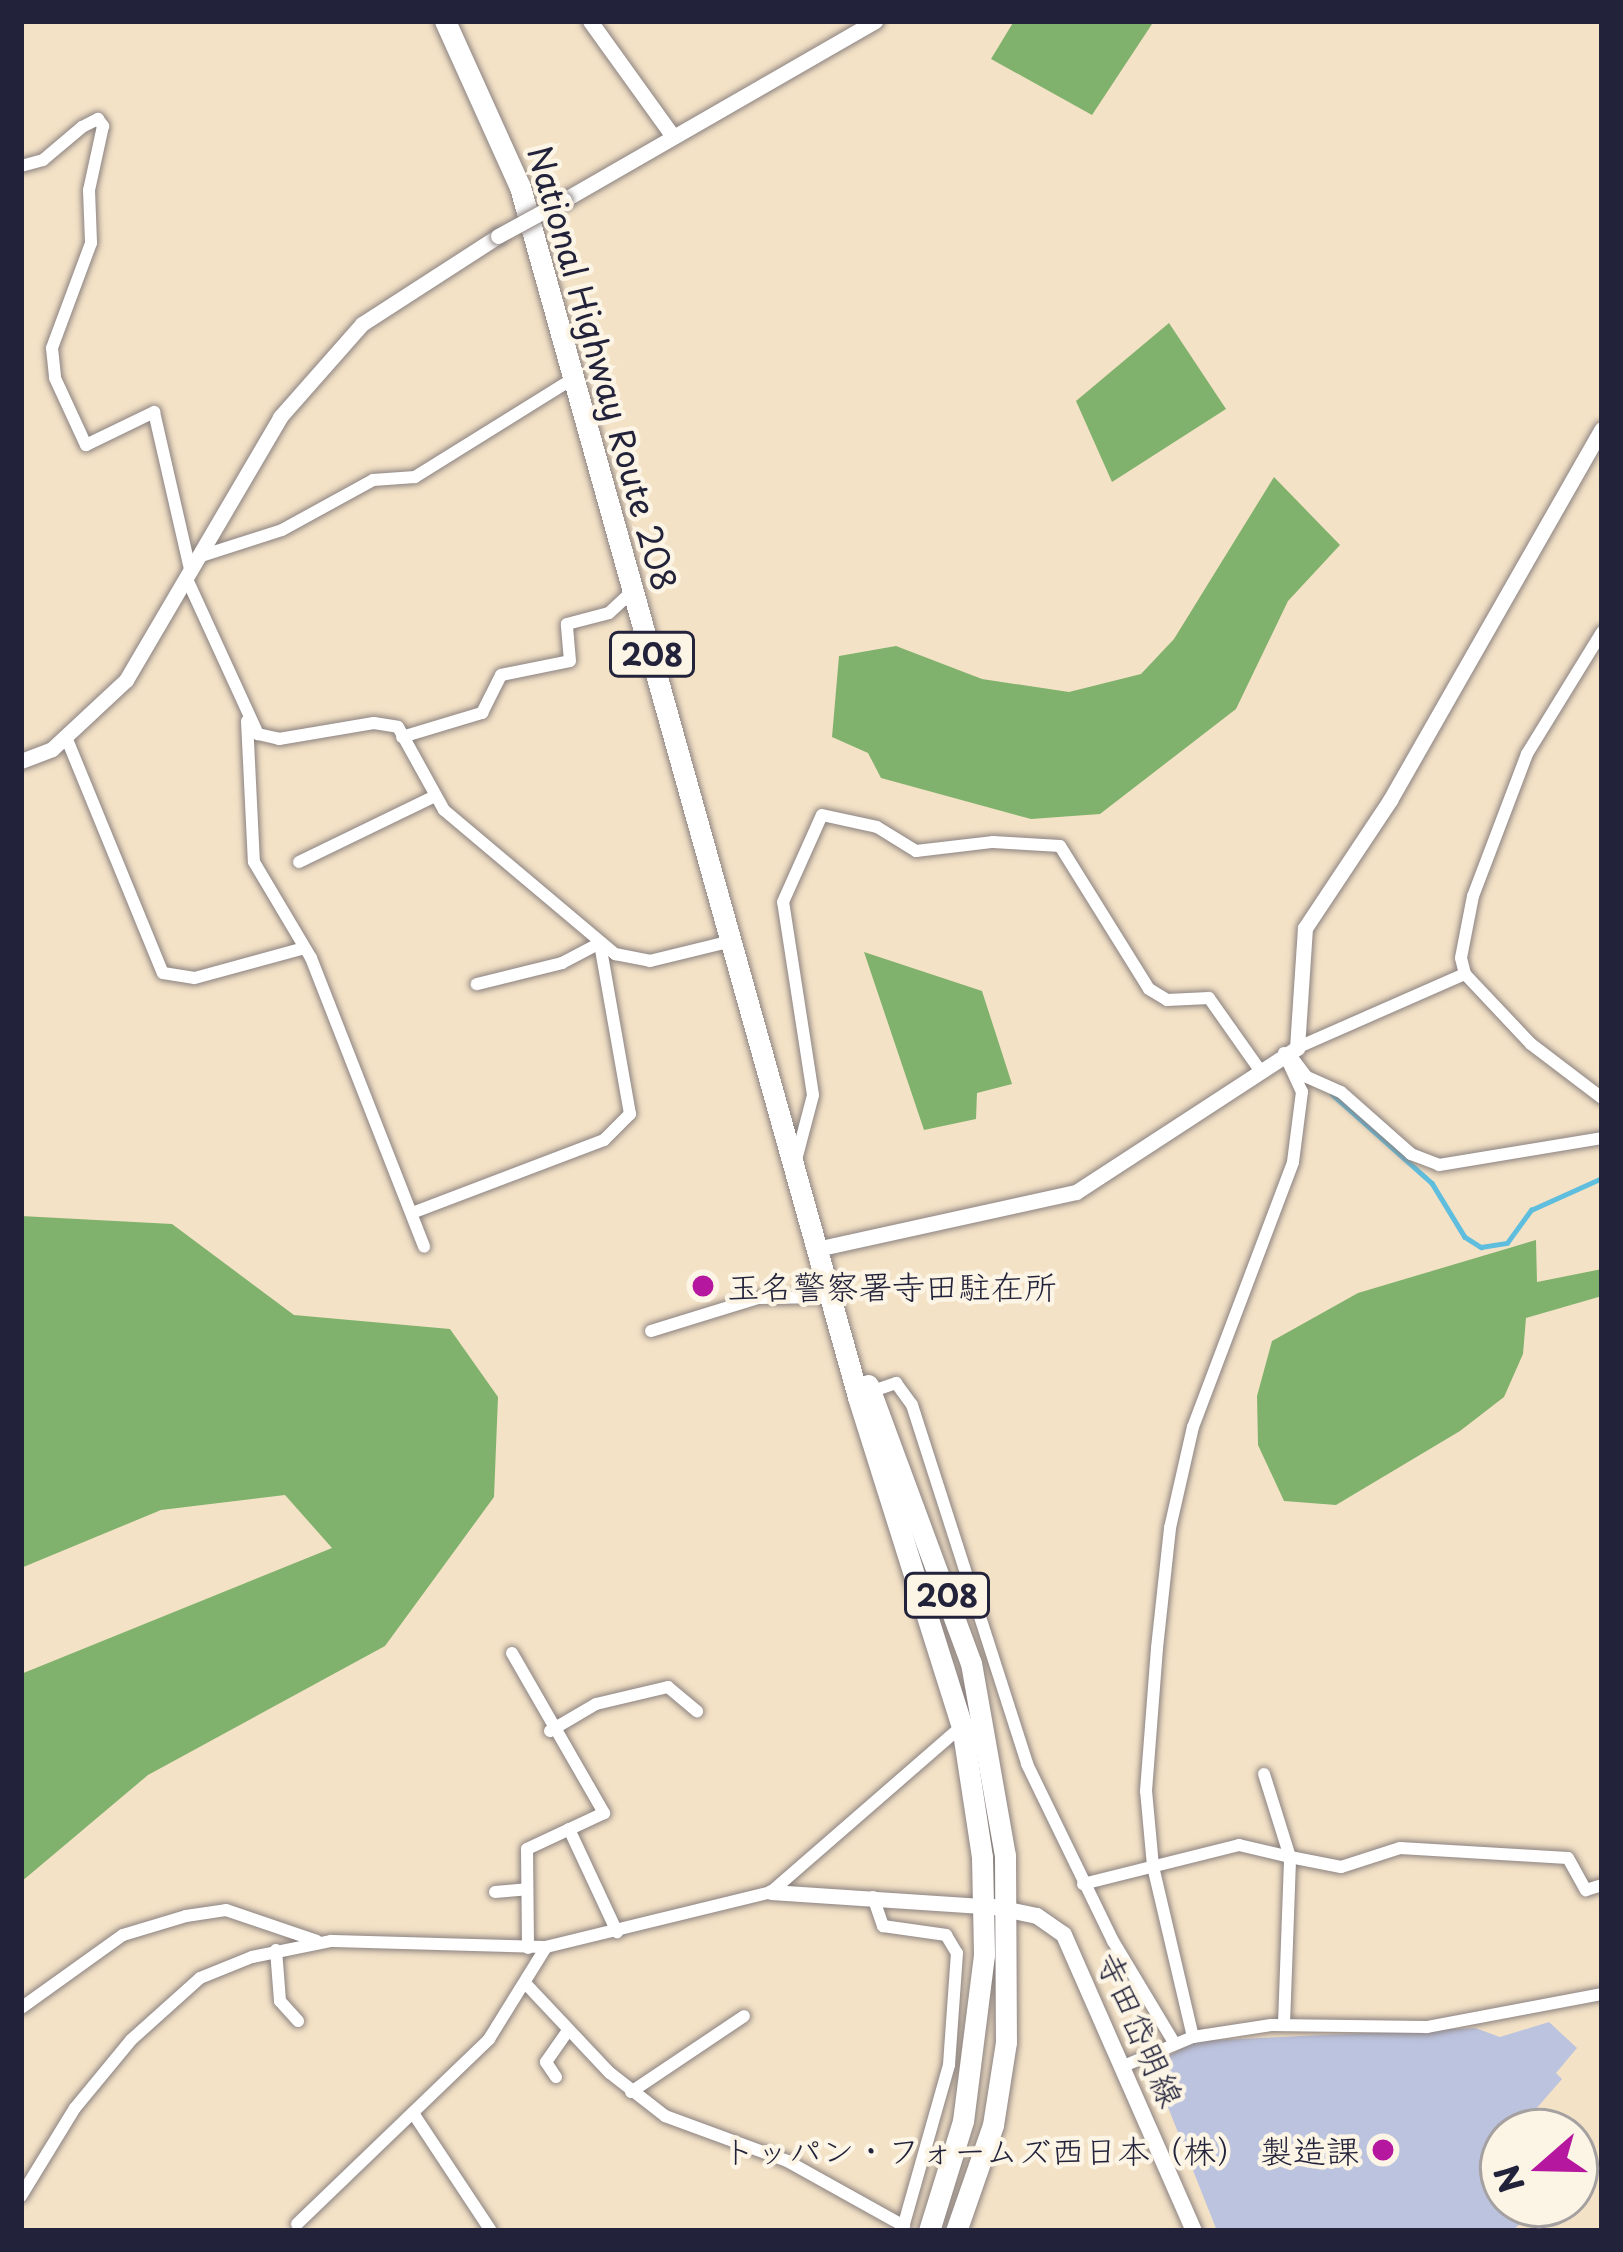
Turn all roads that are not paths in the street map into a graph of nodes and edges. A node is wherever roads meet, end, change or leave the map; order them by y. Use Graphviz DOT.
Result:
graph roads {
  1 [pos="445,21"];
  2 [pos="590,21"];
  3 [pos="875,21"];
  4 [pos="672,135"];
  5 [pos="21,166"];
  6 [pos="574,378"];
  7 [pos="1602,429"];
  8 [pos="191,568"];
  9 [pos="634,591"];
  10 [pos="1600,638"];
  11 [pos="247,714"];
  12 [pos="66,736"];
  13 [pos="402,737"];
  14 [pos="21,760"];
  15 [pos="433,797"];
  16 [pos="298,862"];
  17 [pos="732,941"];
  18 [pos="600,943"];
  19 [pos="301,949"];
  20 [pos="1465,974"];
  21 [pos="477,984"];
  22 [pos="1289,1051"];
  23 [pos="1259,1070"];
  24 [pos="1602,1098"];
  25 [pos="1602,1138"];
  26 [pos="796,1160"];
  27 [pos="412,1214"];
  28 [pos="424,1246"];
  29 [pos="821,1248"];
  30 [pos="833,1297"];
  31 [pos="651,1331"];
  32 [pos="870,1392"];
  33 [pos="512,1653"];
  34 [pos="996,1654"];
  35 [pos="971,1663"];
  36 [pos="697,1711"];
  37 [pos="962,1726"];
  38 [pos="550,1730"];
  39 [pos="1264,1774"];
  40 [pos="569,1829"];
  41 [pos="1290,1858"];
  42 [pos="1153,1866"];
  43 [pos="1084,1884"];
  44 [pos="1602,1885"];
  45 [pos="527,1888"];
  46 [pos="496,1892"];
  47 [pos="771,1892"];
  48 [pos="873,1897"];
  49 [pos="982,1906"];
  50 [pos="1008,1908"];
  51 [pos="616,1932"];
  52 [pos="321,1942"];
  53 [pos="546,1947"];
  54 [pos="528,1948"];
  55 [pos="276,1950"];
  56 [pos="526,1984"];
  57 [pos="1602,1994"];
  58 [pos="21,2008"];
  59 [pos="744,2016"];
  60 [pos="298,2020"];
  61 [pos="1284,2024"];
  62 [pos="568,2030"];
  63 [pos="1193,2037"];
  64 [pos="1175,2044"];
  65 [pos="1126,2065"];
  66 [pos="556,2077"];
  67 [pos="631,2092"];
  68 [pos="413,2113"];
  69 [pos="21,2196"];
  70 [pos="297,2224"];
  71 [pos="903,2229"];
  72 [pos="490,2231"];
  73 [pos="929,2231"];
  74 [pos="956,2231"];
  75 [pos="1193,2231"];
  1 -- 6 [label="highway, National Highway Route 208 / 208"];
  2 -- 4 [label="street"];
  3 -- 4 [label="street"];
  4 -- 8 [label="street, bridge"];
  5 -- 8 [label="street"];
  6 -- 8 [label="street"];
  6 -- 9 [label="highway, National Highway Route 208 / 208"];
  7 -- 22 [label="street"];
  8 -- 11 [label="street"];
  8 -- 12 [label="street"];
  9 -- 13 [label="street"];
  9 -- 17 [label="highway, National Highway Route 208 / 208"];
  10 -- 20 [label="street"];
  11 -- 13 [label="street"];
  11 -- 19 [label="street"];
  12 -- 14 [label="street"];
  12 -- 19 [label="street"];
  13 -- 15 [label="street"];
  15 -- 16 [label="street"];
  15 -- 18 [label="street"];
  17 -- 18 [label="street"];
  17 -- 26 [label="highway, National Highway Route 208 / 208"];
  18 -- 21 [label="street"];
  18 -- 27 [label="street"];
  19 -- 27 [label="street"];
  20 -- 22 [label="street"];
  20 -- 24 [label="street"];
  22 -- 23 [label="street"];
  22 -- 25 [label="street"];
  22 -- 42 [label="street"];
  23 -- 26 [label="street"];
  23 -- 29 [label="street"];
  26 -- 29 [label="highway, National Highway Route 208 / 208"];
  27 -- 28 [label="street"];
  29 -- 30 [label="highway, National Highway Route 208 / 208"];
  30 -- 31 [label="street"];
  30 -- 32 [label="highway, National Highway Route 208 / 208"];
  30 -- 37 [label="highway, National Highway Route 208 / 208"];
  32 -- 34 [label="street"];
  32 -- 35 [label="highway, National Highway Route 208 / 208"];
  33 -- 38 [label="street"];
  34 -- 35 [label="street"];
  34 -- 43 [label="street"];
  35 -- 50 [label="highway, National Highway Route 208 / 208"];
  36 -- 38 [label="street"];
  37 -- 47 [label="street"];
  37 -- 49 [label="highway, National Highway Route 208 / 208"];
  38 -- 40 [label="street"];
  39 -- 41 [label="street"];
  40 -- 45 [label="street"];
  40 -- 51 [label="street"];
  41 -- 42 [label="street"];
  41 -- 44 [label="street"];
  41 -- 61 [label="street"];
  42 -- 43 [label="street"];
  42 -- 63 [label="street"];
  43 -- 64 [label="street"];
  45 -- 46 [label="street"];
  45 -- 54 [label="street"];
  47 -- 48 [label="street"];
  47 -- 51 [label="street"];
  48 -- 49 [label="street"];
  48 -- 71 [label="street"];
  49 -- 50 [label="main road, 寺田岱明線"];
  49 -- 73 [label="highway, National Highway Route 208 / 208"];
  50 -- 65 [label="main road, 寺田岱明線"];
  50 -- 74 [label="highway, National Highway Route 208 / 208"];
  51 -- 53 [label="street"];
  52 -- 54 [label="street"];
  52 -- 55 [label="street"];
  52 -- 58 [label="street"];
  53 -- 54 [label="street"];
  53 -- 56 [label="street"];
  55 -- 60 [label="street"];
  55 -- 69 [label="street"];
  56 -- 62 [label="street"];
  56 -- 68 [label="street"];
  57 -- 61 [label="street"];
  59 -- 67 [label="street"];
  61 -- 63 [label="street"];
  62 -- 66 [label="street"];
  62 -- 67 [label="street"];
  63 -- 64 [label="street"];
  64 -- 65 [label="street"];
  65 -- 75 [label="main road, 寺田岱明線"];
  67 -- 71 [label="street"];
  68 -- 70 [label="street"];
  68 -- 72 [label="street"];
}
